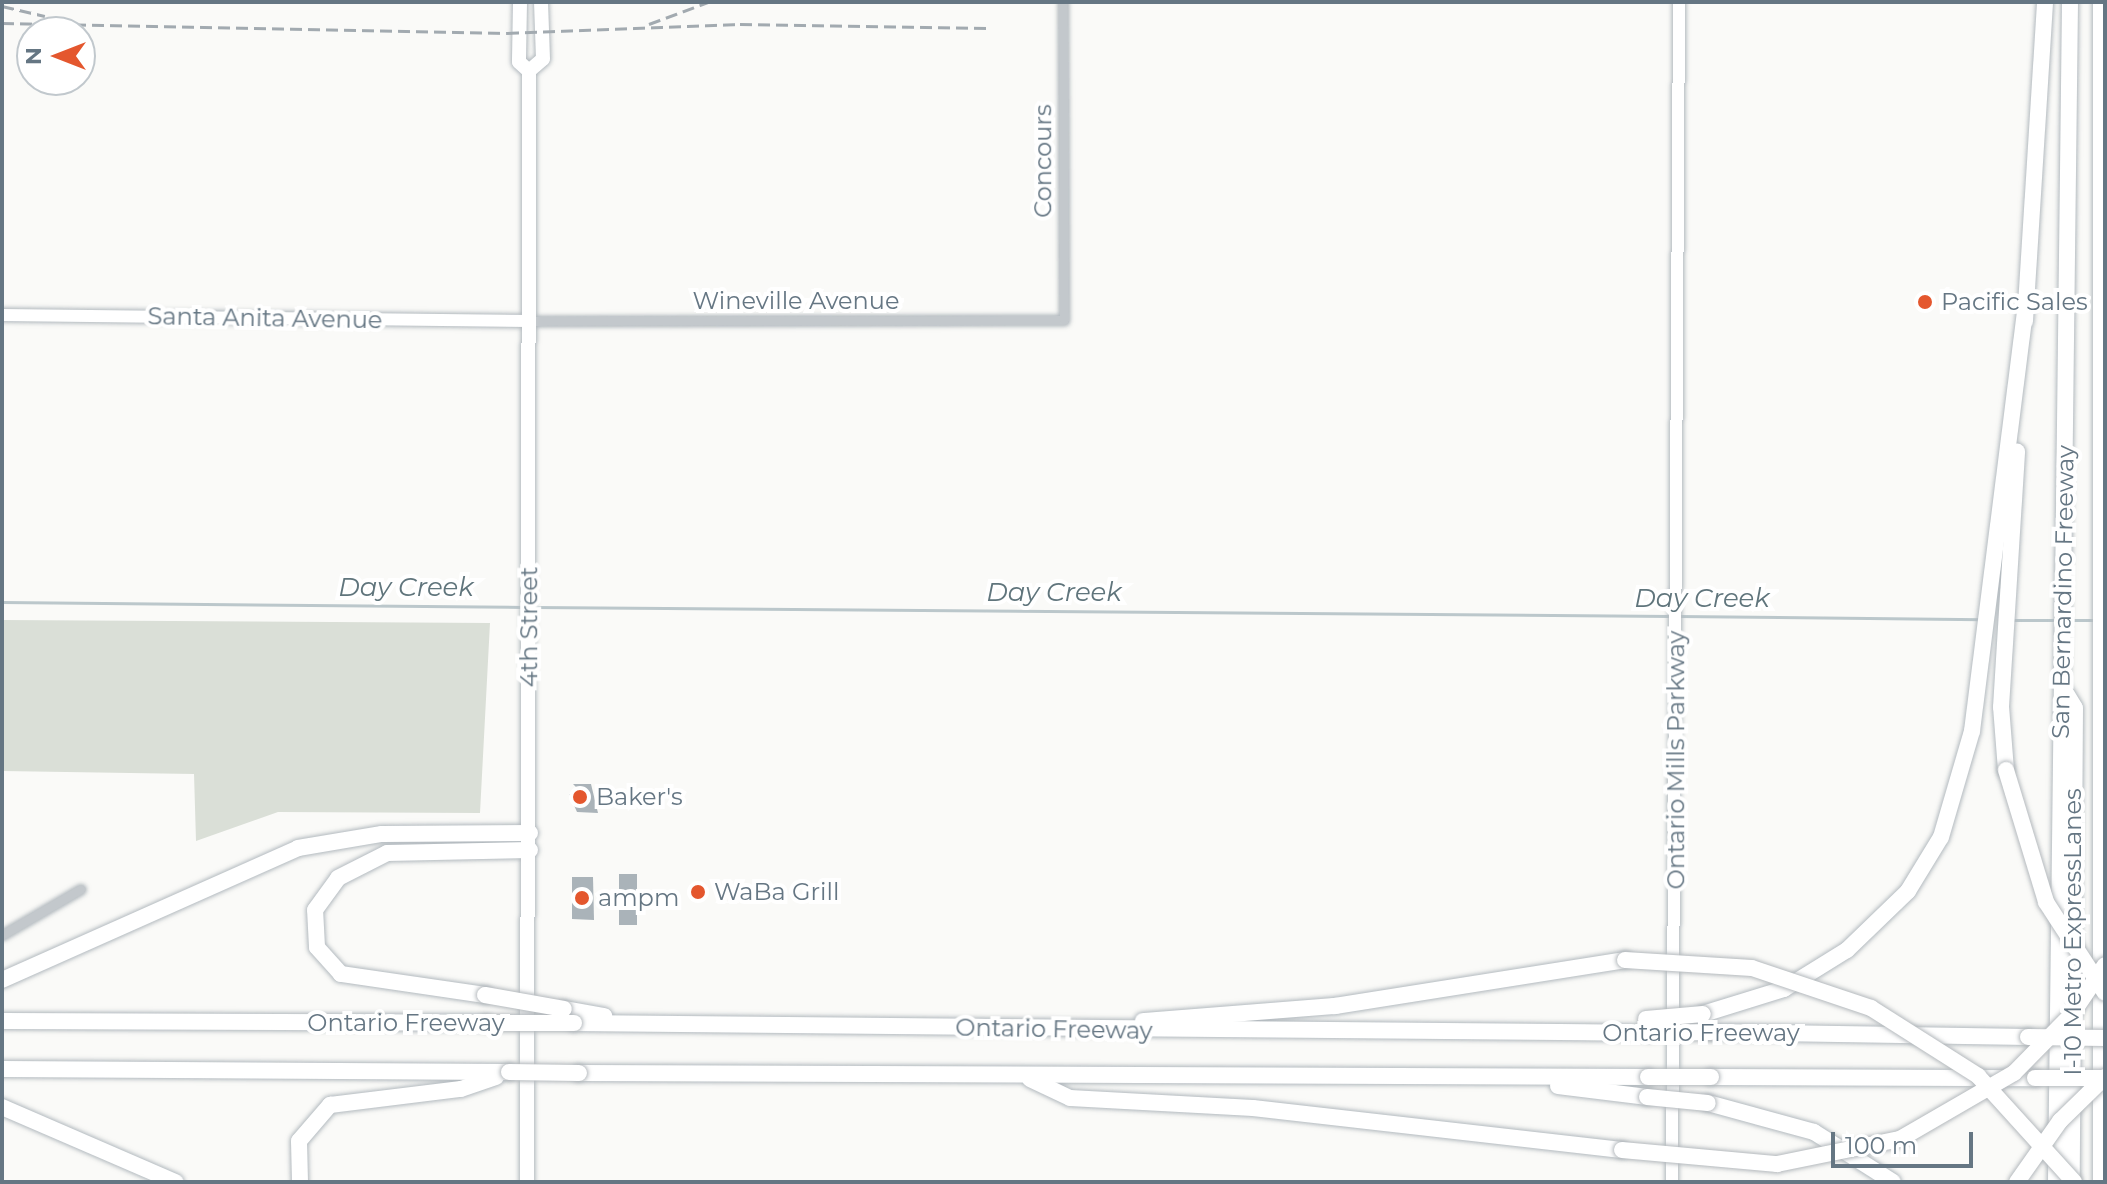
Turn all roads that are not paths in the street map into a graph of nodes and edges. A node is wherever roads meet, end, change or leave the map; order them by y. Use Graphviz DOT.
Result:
graph roads {
  1 [pos="520,2"];
  2 [pos="541,2"];
  3 [pos="1063,2"];
  4 [pos="1679,2"];
  5 [pos="2045,2"];
  6 [pos="2070,2"];
  7 [pos="2101,2"];
  8 [pos="529,71"];
  9 [pos="2103,71"];
  10 [pos="2025,312"];
  11 [pos="2,315"];
  12 [pos="1064,320"];
  13 [pos="529,321"];
  14 [pos="2102,445"];
  15 [pos="2062,686"];
  16 [pos="530,842"];
  17 [pos="81,889"];
  18 [pos="2,935"];
  19 [pos="2105,965"];
  20 [pos="2,980"];
  21 [pos="2105,993"];
  22 [pos="2,1021"];
  23 [pos="653,1024"];
  24 [pos="1648,1026"];
  25 [pos="1065,1030"];
  26 [pos="2105,1038"];
  27 [pos="2,1069"];
  28 [pos="483,1077"];
  29 [pos="1025,1077"];
  30 [pos="1493,1078"];
  31 [pos="2105,1078"];
  32 [pos="2,1107"];
  33 [pos="175,1182"];
  34 [pos="300,1182"];
  35 [pos="527,1182"];
  36 [pos="1672,1182"];
  37 [pos="1893,1182"];
  38 [pos="2017,1182"];
  39 [pos="2056,1182"];
  40 [pos="2073,1182"];
  41 [pos="2101,1182"];
  1 -- 8 [label="main road, 4th Street"];
  2 -- 8 [label="main road, 4th Street"];
  3 -- 12 [label="street, Concours"];
  4 -- 36 [label="main road, Ontario Mills Parkway"];
  5 -- 10 [label="highway"];
  6 -- 15 [label="highway, San Bernardino Freeway"];
  7 -- 9 [label="highway, San Bernardino Freeway"];
  8 -- 13 [label="main road, 4th Street"];
  9 -- 14 [label="highway, San Bernardino Freeway"];
  10 -- 21 [label="highway, bridge"];
  10 -- 24 [label="highway, bridge"];
  11 -- 13 [label="main road, Santa Anita Avenue"];
  12 -- 13 [label="street, Wineville Avenue"];
  13 -- 16 [label="main road, 4th Street"];
  14 -- 41 [label="highway, San Bernardino Freeway"];
  15 -- 39 [label="highway, San Bernardino Freeway"];
  15 -- 40 [label="highway, I-10 Metro ExpressLanes"];
  16 -- 20 [label="highway"];
  16 -- 23 [label="highway, bridge"];
  16 -- 35 [label="main road, 4th Street"];
  17 -- 18 [label="street"];
  19 -- 29 [label="highway, bridge"];
  22 -- 23 [label="highway, Ontario Freeway, bridge"];
  23 -- 25 [label="highway, Ontario Freeway"];
  24 -- 25 [label="highway, Ontario Freeway"];
  24 -- 26 [label="highway, Ontario Freeway, bridge"];
  25 -- 40 [label="highway, bridge"];
  27 -- 28 [label="highway, Ontario Freeway"];
  28 -- 29 [label="highway, Ontario Freeway, bridge"];
  28 -- 34 [label="highway"];
  29 -- 30 [label="highway, Ontario Freeway"];
  30 -- 31 [label="highway, Ontario Freeway, bridge"];
  30 -- 37 [label="highway, bridge"];
  31 -- 38 [label="highway, bridge"];
  32 -- 33 [label="highway"];
}
